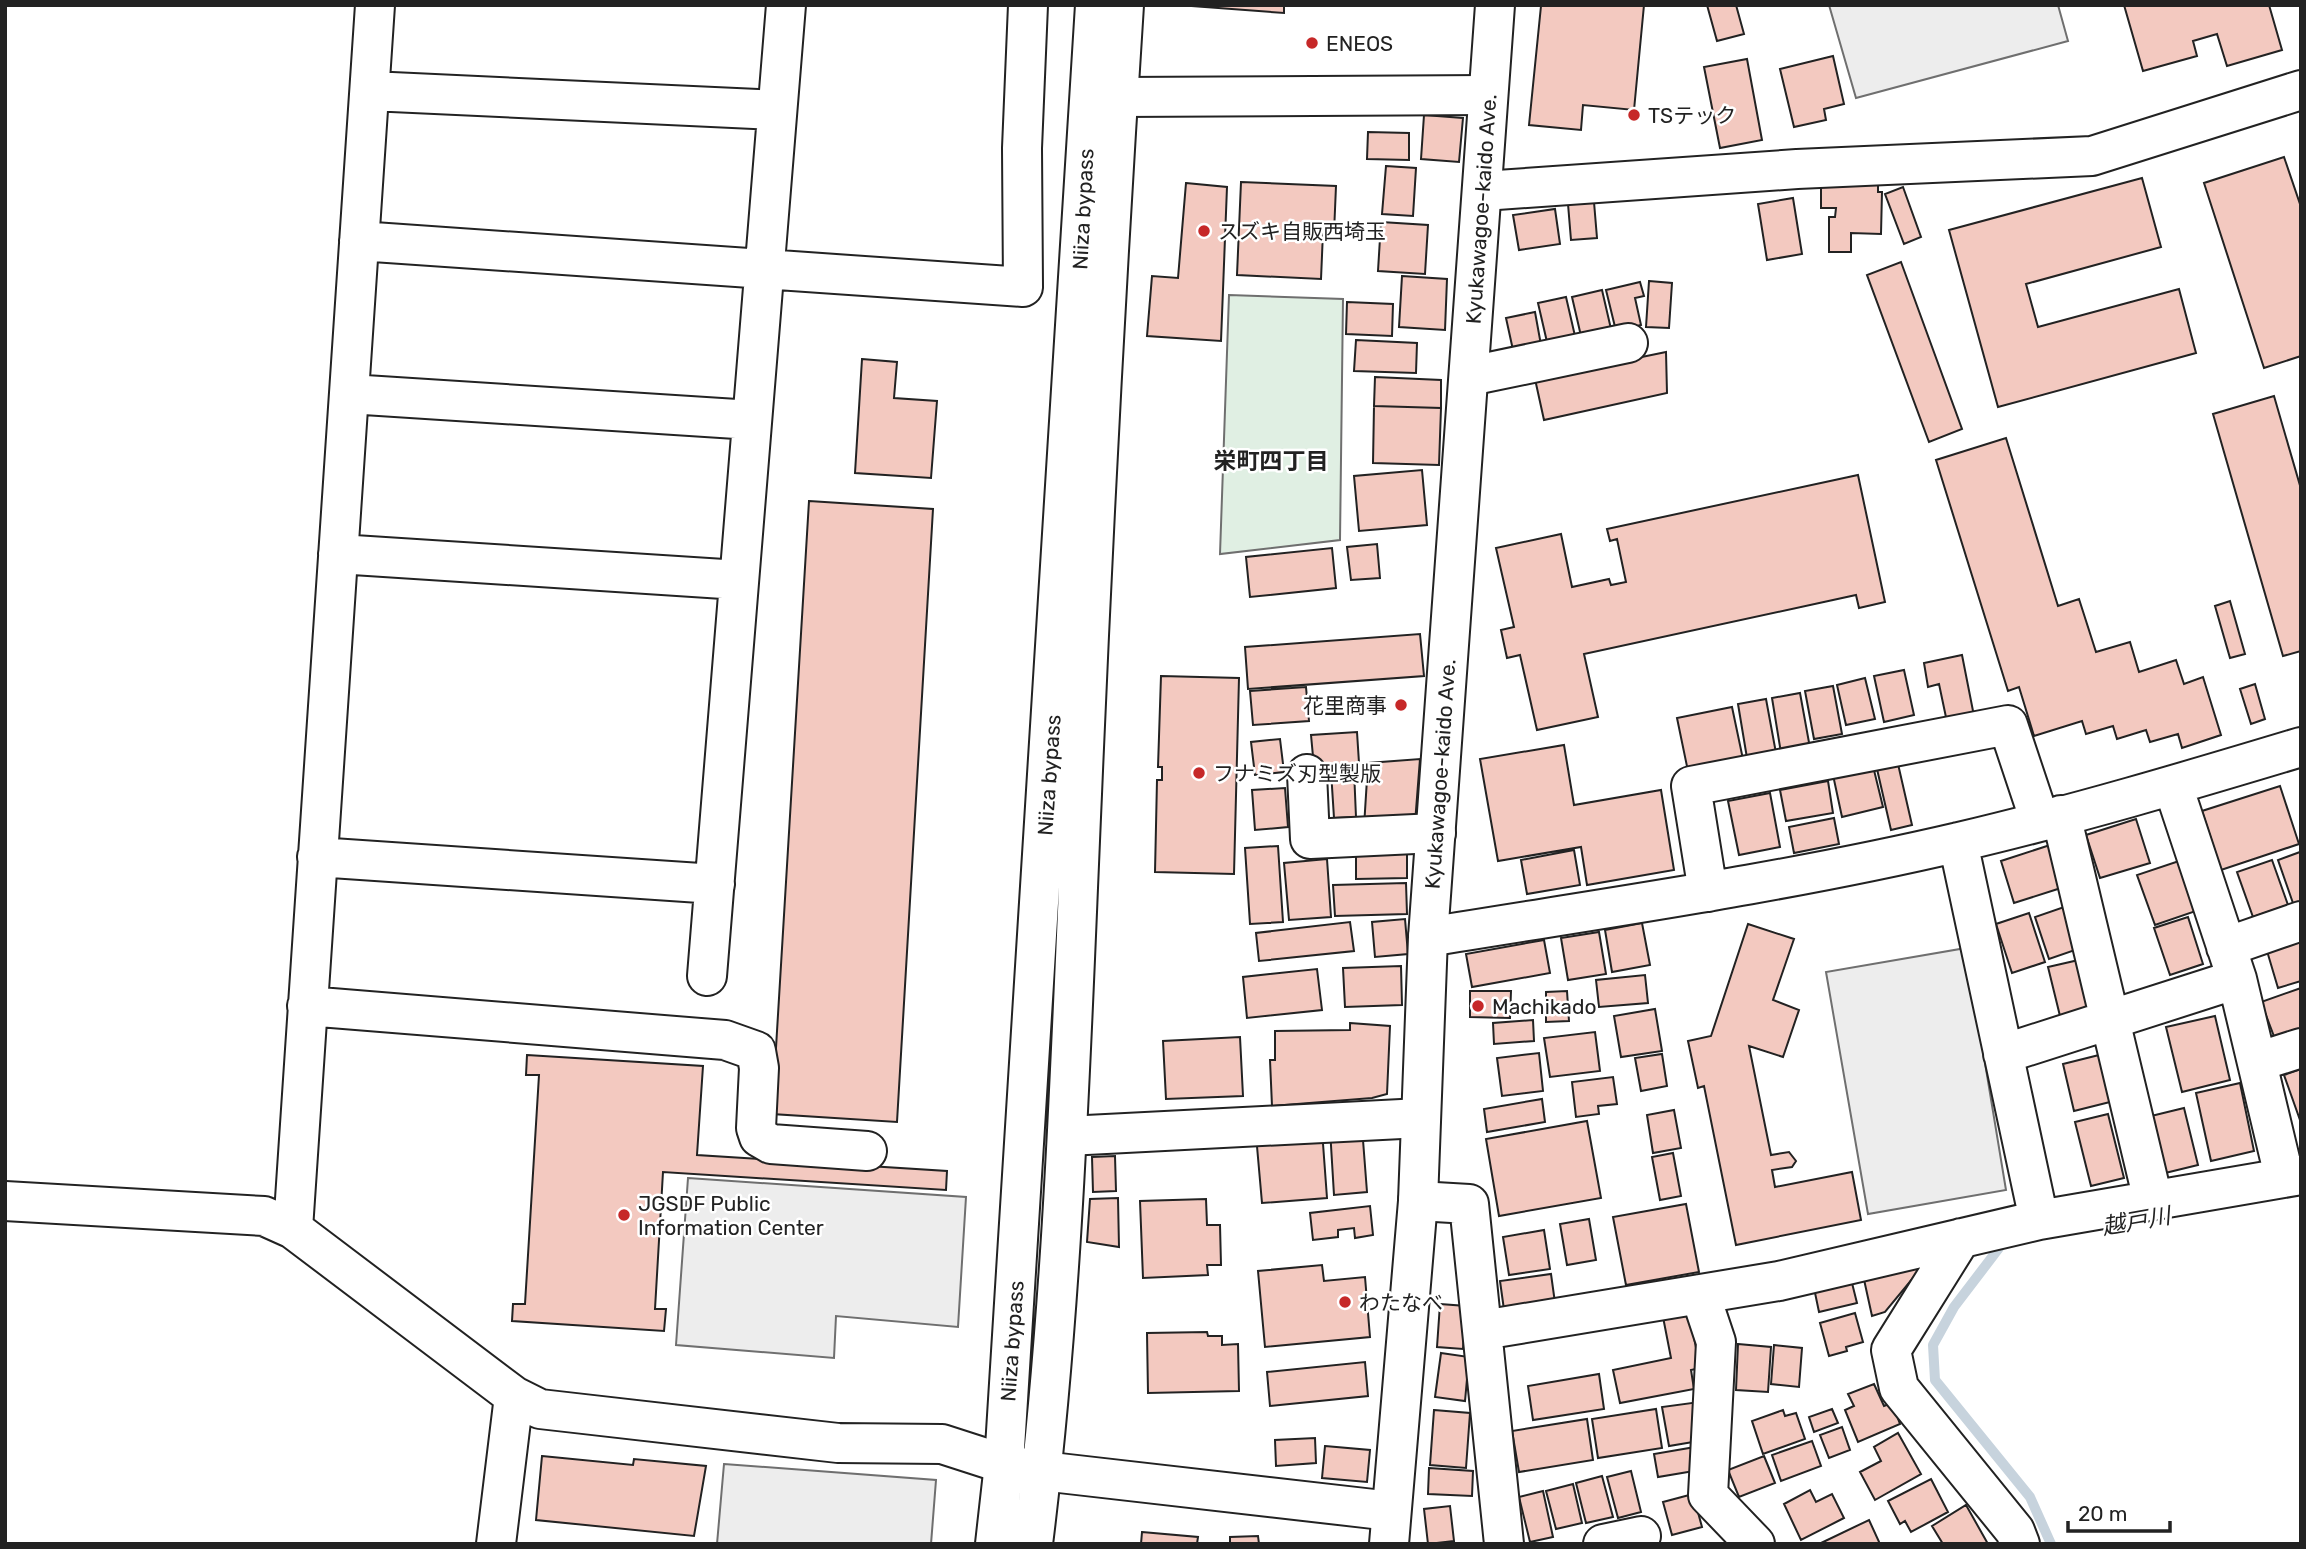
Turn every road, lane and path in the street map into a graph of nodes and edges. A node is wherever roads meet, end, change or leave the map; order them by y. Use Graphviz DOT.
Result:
graph roads {
  1 [pos="375,5"];
  2 [pos="786,5"];
  3 [pos="1028,5"];
  4 [pos="1095,5"];
  5 [pos="1124,5"];
  6 [pos="1495,5"];
  7 [pos="2301,90"];
  8 [pos="370,91"];
  9 [pos="1488,94"];
  10 [pos="1118,97"];
  11 [pos="777,110"];
  12 [pos="1483,191"];
  13 [pos="359,241"];
  14 [pos="764,271"];
  15 [pos="1628,343"];
  16 [pos="1469,376"];
  17 [pos="349,394"];
  18 [pos="752,421"];
  19 [pos="338,554"];
  20 [pos="739,580"];
  21 [pos="2301,747"];
  22 [pos="1307,774"];
  23 [pos="2173,786"];
  24 [pos="2050,818"];
  25 [pos="1436,833"];
  26 [pos="1958,842"];
  27 [pos="317,858"];
  28 [pos="715,884"];
  29 [pos="1708,892"];
  30 [pos="2301,922"];
  31 [pos="1428,937"];
  32 [pos="2232,963"];
  33 [pos="708,976"];
  34 [pos="307,1006"];
  35 [pos="2109,1020"];
  36 [pos="2301,1048"];
  37 [pos="2003,1054"];
  38 [pos="2257,1062"];
  39 [pos="1421,1118"];
  40 [pos="1067,1136"];
  41 [pos="867,1151"];
  42 [pos="2292,1175"];
  43 [pos="2153,1200"];
  44 [pos="5,1201"];
  45 [pos="1418,1201"];
  46 [pos="2039,1220"];
  47 [pos="293,1229"];
  48 [pos="1961,1238"];
  49 [pos="1700,1294"];
  50 [pos="1483,1330"];
  51 [pos="514,1396"];
  52 [pos="1004,1464"];
  53 [pos="1042,1471"];
  54 [pos="1390,1527"];
  55 [pos="1641,1536"];
  56 [pos="496,1544"];
  57 [pos="995,1544"];
  58 [pos="1033,1544"];
  59 [pos="1504,1544"];
  60 [pos="1603,1544"];
  61 [pos="1755,1544"];
  62 [pos="2020,1544"];
  1 -- 8 [label="main road"];
  2 -- 11 [label="main road"];
  3 -- 14 [label="main road"];
  4 -- 52 [label="main road, Niiza bypass"];
  5 -- 10 [label="main road, Niiza bypass"];
  6 -- 9 [label="main road, Kyukawagoe-kaido Ave."];
  7 -- 12 [label="main road"];
  8 -- 11 [label="main road"];
  8 -- 13 [label="main road"];
  9 -- 10 [label="main road"];
  9 -- 12 [label="main road, Kyukawagoe-kaido Ave."];
  10 -- 40 [label="main road, Niiza bypass"];
  11 -- 14 [label="main road"];
  12 -- 16 [label="main road, Kyukawagoe-kaido Ave."];
  13 -- 14 [label="main road"];
  13 -- 17 [label="main road"];
  14 -- 18 [label="main road"];
  15 -- 16 [label="main road"];
  16 -- 25 [label="main road, Kyukawagoe-kaido Ave."];
  17 -- 18 [label="main road"];
  17 -- 19 [label="main road"];
  18 -- 20 [label="main road"];
  19 -- 20 [label="main road"];
  19 -- 27 [label="main road"];
  20 -- 28 [label="main road"];
  21 -- 23 [label="main road"];
  22 -- 25 [label="main road"];
  23 -- 24 [label="main road"];
  23 -- 32 [label="main road"];
  24 -- 26 [label="main road"];
  24 -- 29 [label="main road"];
  24 -- 35 [label="main road"];
  25 -- 31 [label="main road, Kyukawagoe-kaido Ave."];
  26 -- 29 [label="main road"];
  26 -- 37 [label="main road"];
  27 -- 28 [label="main road"];
  27 -- 34 [label="main road"];
  28 -- 33 [label="main road"];
  29 -- 31 [label="main road"];
  30 -- 32 [label="main road"];
  31 -- 39 [label="main road, Kyukawagoe-kaido Ave."];
  32 -- 35 [label="main road"];
  32 -- 38 [label="main road"];
  34 -- 41 [label="main road"];
  34 -- 47 [label="main road"];
  35 -- 37 [label="main road"];
  35 -- 43 [label="main road"];
  36 -- 38 [label="main road"];
  37 -- 46 [label="main road"];
  38 -- 42 [label="main road"];
  39 -- 40 [label="main road"];
  39 -- 45 [label="main road, Kyukawagoe-kaido Ave."];
  40 -- 53 [label="main road, Niiza bypass"];
  42 -- 43 [label="main road"];
  43 -- 46 [label="main road"];
  44 -- 47 [label="main road"];
  45 -- 50 [label="main road"];
  45 -- 54 [label="main road, Kyukawagoe-kaido Ave."];
  46 -- 48 [label="main road"];
  47 -- 51 [label="main road"];
  48 -- 49 [label="main road"];
  48 -- 62 [label="main road"];
  49 -- 50 [label="main road"];
  49 -- 61 [label="main road"];
  50 -- 59 [label="main road"];
  51 -- 52 [label="main road"];
  51 -- 56 [label="main road"];
  52 -- 53 [label="main road"];
  52 -- 57 [label="main road, Niiza bypass"];
  53 -- 54 [label="main road"];
  53 -- 58 [label="main road, Niiza bypass"];
  55 -- 60 [label="main road"];
}
